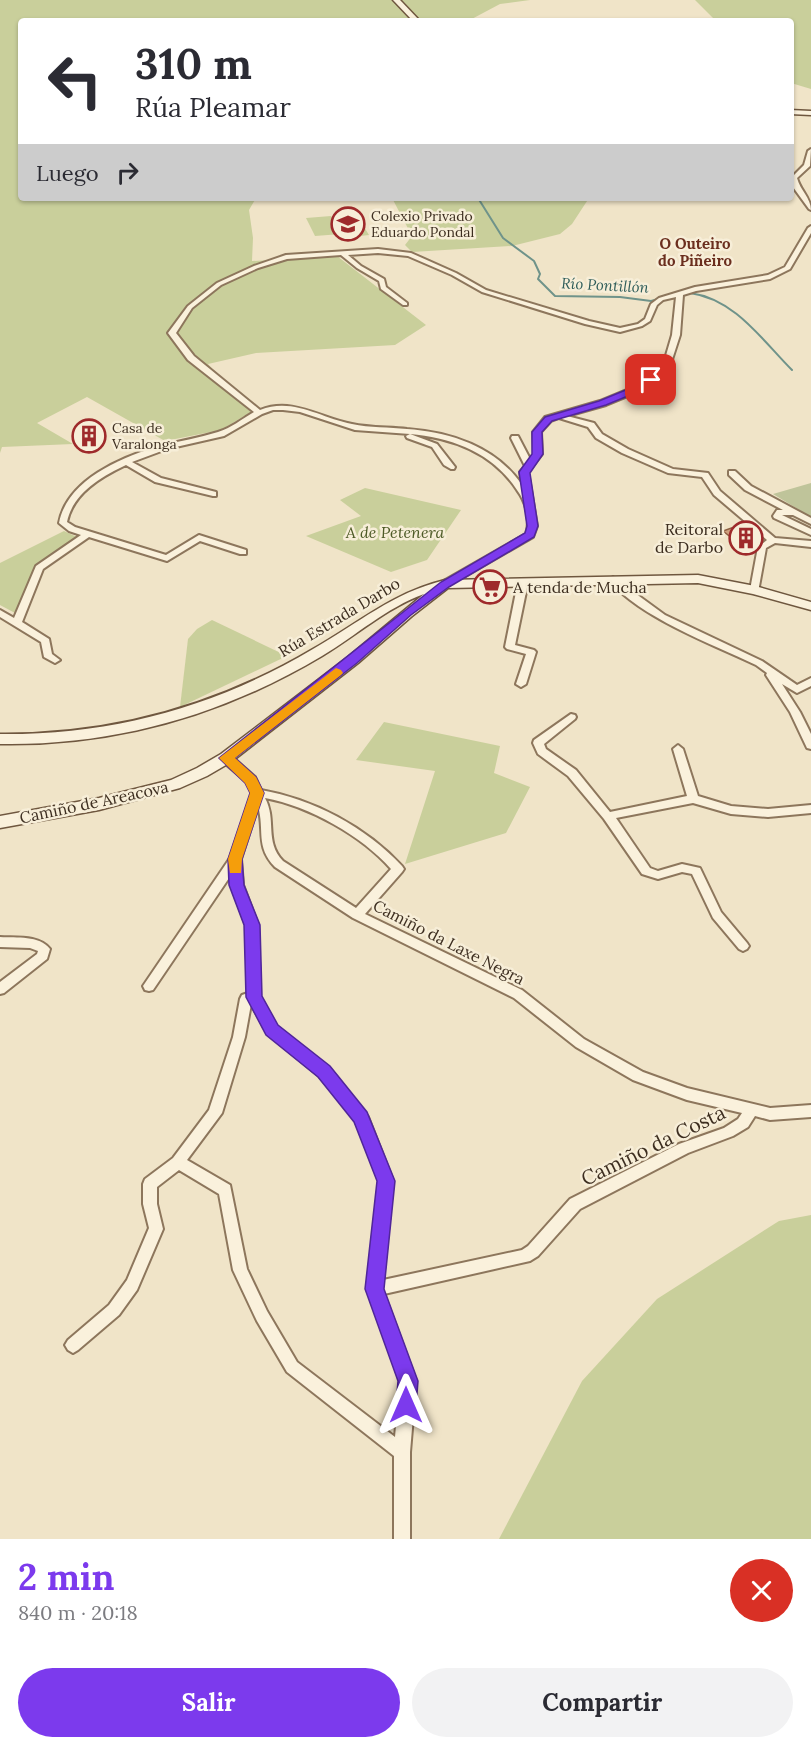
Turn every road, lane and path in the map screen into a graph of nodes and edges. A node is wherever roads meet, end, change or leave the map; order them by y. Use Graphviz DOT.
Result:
graph roads {
  1 [pos="396,0"];
  2 [pos="414,18"];
  3 [pos="794,112"];
  4 [pos="811,113"];
  5 [pos="811,151"];
  6 [pos="794,178"];
  7 [pos="794,188"];
  8 [pos="811,208"];
  9 [pos="811,228"];
  10 [pos="342,253"];
  11 [pos="680,295"];
  12 [pos="405,304"];
  13 [pos="258,412"];
  14 [pos="559,416"];
  15 [pos="383,430"];
  16 [pos="514,438"];
  17 [pos="127,462"];
  18 [pos="529,466"];
  19 [pos="451,467"];
  20 [pos="732,473"];
  21 [pos="213,494"];
  22 [pos="528,499"];
  23 [pos="810,520"];
  24 [pos="811,532"];
  25 [pos="88,534"];
  26 [pos="773,540"];
  27 [pos="811,544"];
  28 [pos="243,552"];
  29 [pos="466,576"];
  30 [pos="613,580"];
  31 [pos="524,582"];
  32 [pos="445,584"];
  33 [pos="755,590"];
  34 [pos="811,606"];
  35 [pos="0,614"];
  36 [pos="17,623"];
  37 [pos="55,660"];
  38 [pos="769,671"];
  39 [pos="811,681"];
  40 [pos="521,684"];
  41 [pos="571,717"];
  42 [pos="0,739"];
  43 [pos="811,746"];
  44 [pos="678,749"];
  45 [pos="226,758"];
  46 [pos="257,793"];
  47 [pos="693,799"];
  48 [pos="811,809"];
  49 [pos="608,816"];
  50 [pos="0,822"];
  51 [pos="235,859"];
  52 [pos="357,915"];
  53 [pos="0,942"];
  54 [pos="743,946"];
  55 [pos="149,986"];
  56 [pos="0,989"];
  57 [pos="254,997"];
  58 [pos="752,1110"];
  59 [pos="811,1111"];
  60 [pos="178,1162"];
  61 [pos="375,1289"];
  62 [pos="73,1345"];
  63 [pos="402,1452"];
  64 [pos="402,1539"];
  1 -- 2 [label="main road"];
  3 -- 4 [label="main road"];
  5 -- 6 [label="street"];
  7 -- 8 [label="street"];
  9 -- 11 [label="street"];
  10 -- 11 [label="street"];
  10 -- 12 [label="street"];
  10 -- 13 [label="street"];
  11 -- 14 [label="street"];
  13 -- 15 [label="street"];
  13 -- 17 [label="street"];
  14 -- 18 [label="street"];
  14 -- 26 [label="street"];
  15 -- 19 [label="street"];
  15 -- 22 [label="street"];
  16 -- 18 [label="street"];
  17 -- 21 [label="street"];
  17 -- 25 [label="street"];
  18 -- 22 [label="street"];
  20 -- 23 [label="street"];
  22 -- 29 [label="street"];
  23 -- 24 [label="street"];
  25 -- 28 [label="street"];
  25 -- 36 [label="street"];
  26 -- 27 [label="street"];
  26 -- 33 [label="street"];
  29 -- 31 [label="main road, Rúa Estrada Darbo"];
  29 -- 32 [label="main road, Rúa Estrada Darbo"];
  30 -- 31 [label="main road, Rúa Estrada Darbo"];
  30 -- 33 [label="main road, Rúa Estrada Darbo"];
  30 -- 38 [label="street"];
  31 -- 40 [label="street"];
  32 -- 42 [label="main road, Rúa Estrada Darbo"];
  32 -- 45 [label="main road, Camiño de Areacova"];
  33 -- 34 [label="main road, Rúa Estrada Darbo"];
  35 -- 36 [label="street"];
  36 -- 37 [label="street"];
  38 -- 39 [label="street"];
  38 -- 43 [label="street"];
  41 -- 49 [label="street"];
  44 -- 47 [label="street"];
  45 -- 46 [label="street"];
  45 -- 50 [label="main road, Camiño de Areacova"];
  46 -- 51 [label="street"];
  46 -- 52 [label="street, Camiño da Laxe Negra"];
  46 -- 52 [label="street"];
  47 -- 48 [label="street"];
  47 -- 49 [label="street"];
  49 -- 54 [label="street"];
  51 -- 55 [label="street"];
  51 -- 57 [label="street"];
  52 -- 58 [label="street, Camiño da Laxe Negra"];
  53 -- 56 [label="street"];
  57 -- 60 [label="street"];
  57 -- 61 [label="street"];
  58 -- 59 [label="street, Camiño da Laxe Negra"];
  58 -- 61 [label="street, Camiño da Costa"];
  60 -- 62 [label="street"];
  60 -- 63 [label="street"];
  61 -- 63 [label="street"];
  63 -- 64 [label="street"];
}
